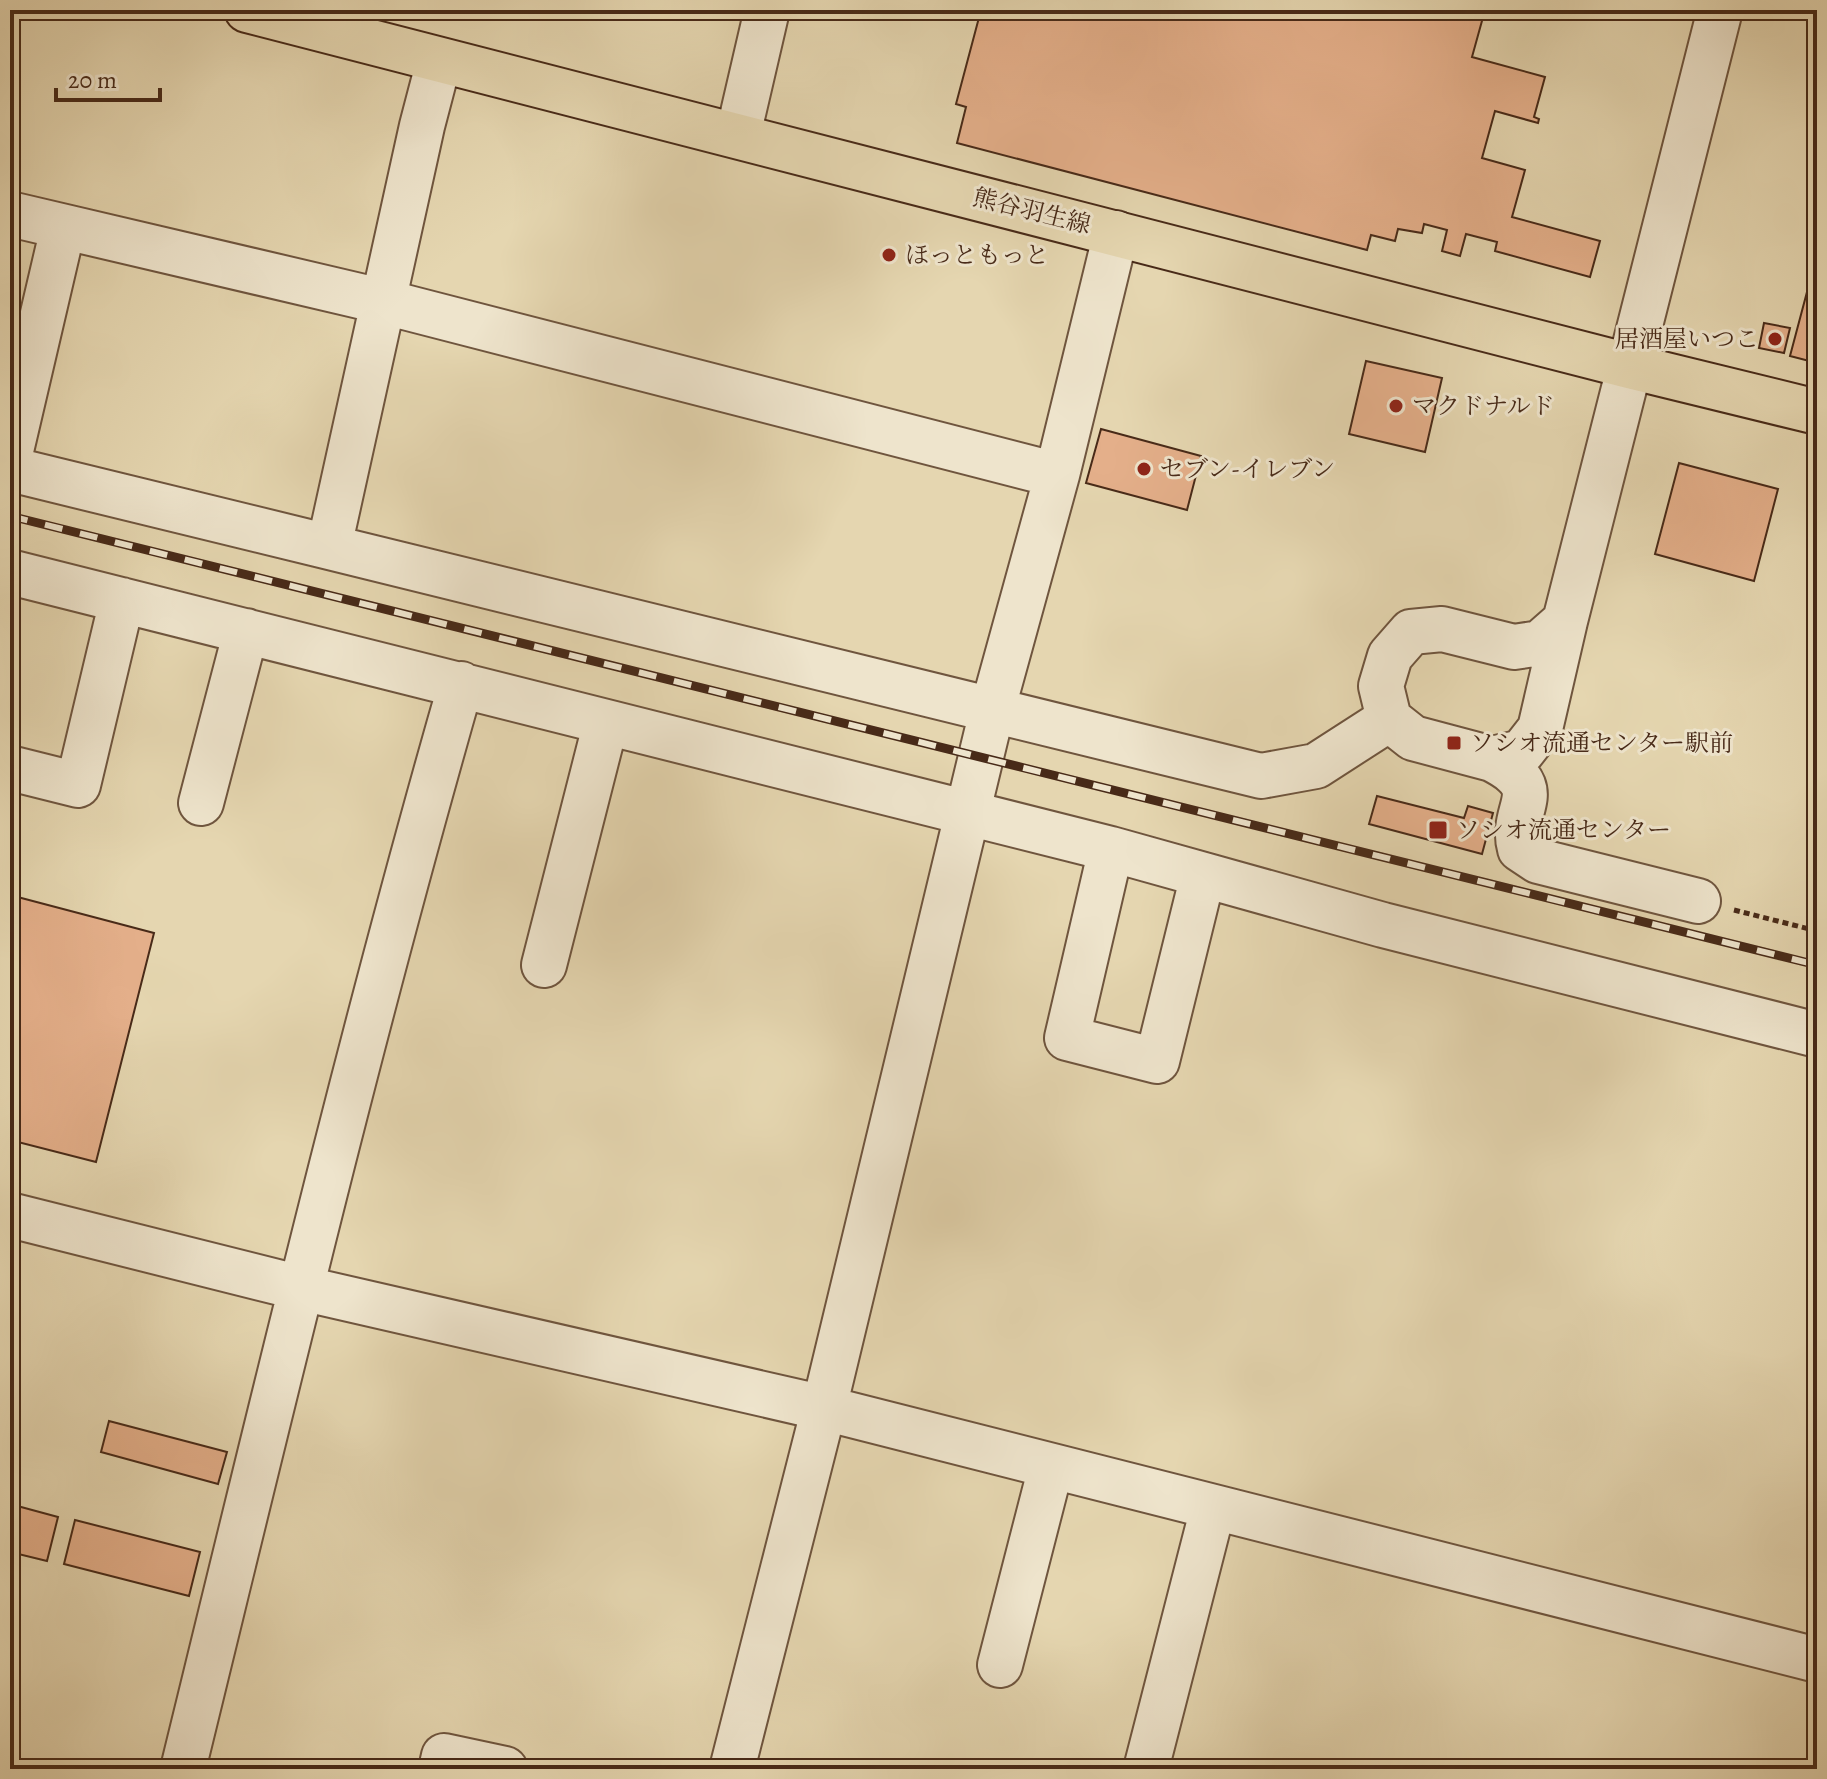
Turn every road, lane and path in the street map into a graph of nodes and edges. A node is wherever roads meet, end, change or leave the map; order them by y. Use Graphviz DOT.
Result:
graph roads {
  1 [pos="247,10"];
  2 [pos="767,10"];
  3 [pos="1720,10"];
  4 [pos="439,61"];
  5 [pos="738,135"];
  6 [pos="10,214"];
  7 [pos="63,228"];
  8 [pos="1116,233"];
  9 [pos="385,302"];
  10 [pos="1629,366"];
  11 [pos="1817,412"];
  12 [pos="10,455"];
  13 [pos="10,469"];
  14 [pos="1057,475"];
  15 [pos="329,547"];
  16 [pos="10,572"];
  17 [pos="122,600"];
  18 [pos="1565,621"];
  19 [pos="246,631"];
  20 [pos="461,684"];
  21 [pos="992,711"];
  22 [pos="1389,719"];
  23 [pos="606,722"];
  24 [pos="1492,759"];
  25 [pos="10,768"];
  26 [pos="201,803"];
  27 [pos="967,812"];
  28 [pos="1111,849"];
  29 [pos="1203,875"];
  30 [pos="1698,901"];
  31 [pos="1817,931"];
  32 [pos="544,965"];
  33 [pos="1817,1035"];
  34 [pos="10,1215"];
  35 [pos="301,1288"];
  36 [pos="824,1408"];
  37 [pos="1051,1467"];
  38 [pos="1213,1508"];
  39 [pos="1817,1660"];
  40 [pos="1000,1665"];
  41 [pos="183,1769"];
  42 [pos="441,1769"];
  43 [pos="505,1769"];
  44 [pos="732,1769"];
  45 [pos="1146,1769"];
  1 -- 4 [label="main road, 熊谷羽生線"];
  2 -- 5 [label="street"];
  3 -- 10 [label="street"];
  4 -- 5 [label="main road, 熊谷羽生線"];
  4 -- 9 [label="street"];
  5 -- 8 [label="main road, 熊谷羽生線"];
  6 -- 7 [label="street"];
  7 -- 9 [label="street"];
  7 -- 12 [label="street"];
  8 -- 10 [label="main road, 熊谷羽生線"];
  8 -- 14 [label="street"];
  9 -- 14 [label="street"];
  9 -- 15 [label="street"];
  10 -- 11 [label="main road, 熊谷羽生線"];
  10 -- 18 [label="street"];
  13 -- 15 [label="street"];
  14 -- 21 [label="street"];
  15 -- 21 [label="street"];
  16 -- 17 [label="street"];
  17 -- 19 [label="street"];
  17 -- 25 [label="street"];
  18 -- 22 [label="street"];
  18 -- 24 [label="street"];
  19 -- 20 [label="street"];
  19 -- 26 [label="street"];
  20 -- 23 [label="street"];
  20 -- 35 [label="street"];
  21 -- 22 [label="street"];
  21 -- 27 [label="street"];
  22 -- 24 [label="street"];
  23 -- 27 [label="street"];
  23 -- 32 [label="street"];
  24 -- 30 [label="street"];
  27 -- 28 [label="street"];
  27 -- 36 [label="street"];
  28 -- 29 [label="street"];
  28 -- 29 [label="street"];
  29 -- 33 [label="street"];
  30 -- 31 [label="path"];
  34 -- 35 [label="street"];
  35 -- 36 [label="street"];
  35 -- 41 [label="street"];
  36 -- 37 [label="street"];
  36 -- 44 [label="street"];
  37 -- 38 [label="street"];
  37 -- 40 [label="street"];
  38 -- 39 [label="street"];
  38 -- 45 [label="street"];
  42 -- 43 [label="street"];
}
